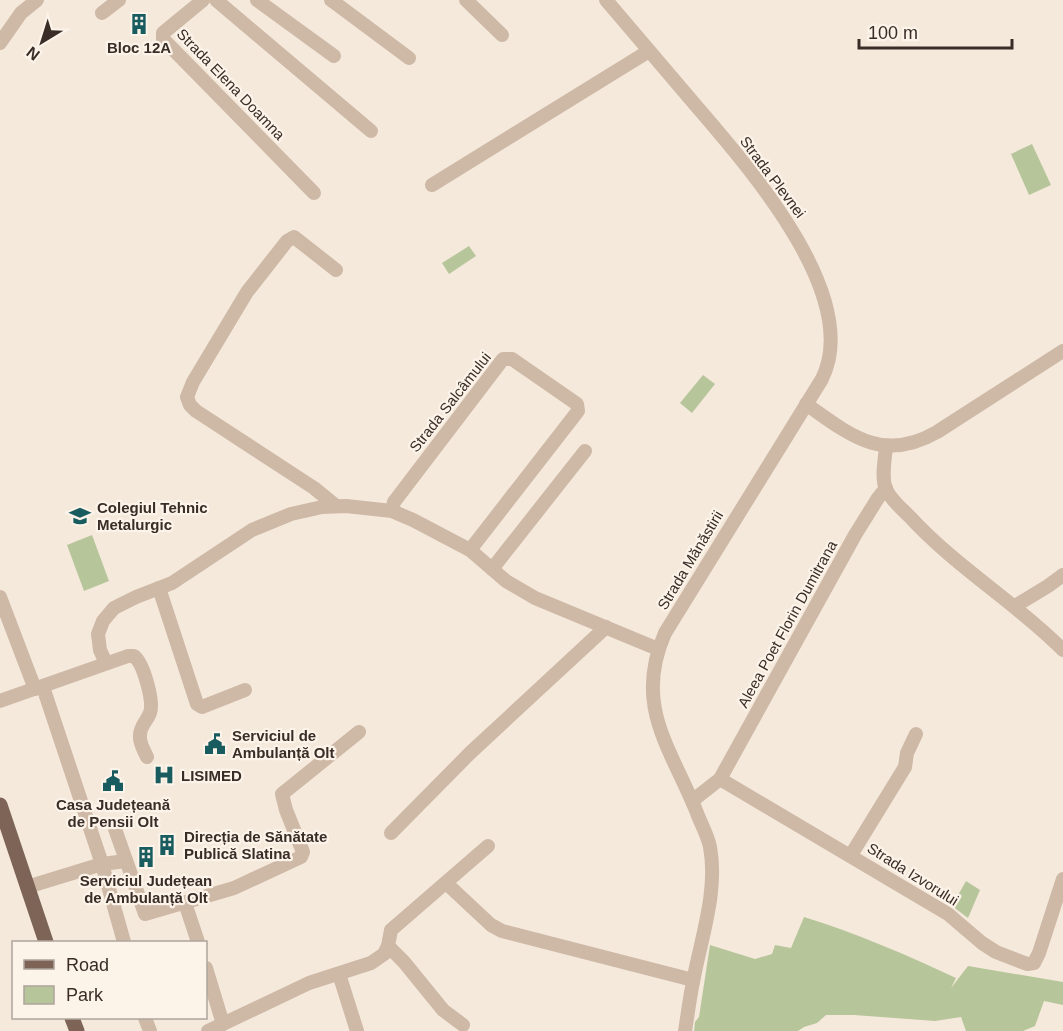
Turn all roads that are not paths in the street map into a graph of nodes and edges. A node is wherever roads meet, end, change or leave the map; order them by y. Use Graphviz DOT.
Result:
graph roads {
  1 [pos="37,0"];
  2 [pos="119,0"];
  3 [pos="203,0"];
  4 [pos="216,0"];
  5 [pos="257,0"];
  6 [pos="331,0"];
  7 [pos="466,0"];
  8 [pos="606,0"];
  9 [pos="22,6"];
  10 [pos="102,13"];
  11 [pos="502,35"];
  12 [pos="0,43"];
  13 [pos="650,51"];
  14 [pos="334,56"];
  15 [pos="409,58"];
  16 [pos="371,131"];
  17 [pos="432,185"];
  18 [pos="314,193"];
  19 [pos="336,270"];
  20 [pos="1063,351"];
  21 [pos="806,404"];
  22 [pos="886,447"];
  23 [pos="585,451"];
  24 [pos="886,488"];
  25 [pos="336,506"];
  26 [pos="392,511"];
  27 [pos="470,550"];
  28 [pos="492,569"];
  29 [pos="1063,575"];
  30 [pos="159,588"];
  31 [pos="0,597"];
  32 [pos="1015,606"];
  33 [pos="606,627"];
  34 [pos="658,649"];
  35 [pos="1063,651"];
  36 [pos="106,663"];
  37 [pos="39,688"];
  38 [pos="244,690"];
  39 [pos="0,701"];
  40 [pos="359,732"];
  41 [pos="916,735"];
  42 [pos="147,757"];
  43 [pos="720,779"];
  44 [pos="692,801"];
  45 [pos="0,805"];
  46 [pos="114,829"];
  47 [pos="391,833"];
  48 [pos="488,846"];
  49 [pos="851,855"];
  50 [pos="126,861"];
  51 [pos="102,864"];
  52 [pos="1063,879"];
  53 [pos="446,883"];
  54 [pos="27,887"];
  55 [pos="185,903"];
  56 [pos="46,941"];
  57 [pos="124,941"];
  58 [pos="198,941"];
  59 [pos="388,946"];
  60 [pos="207,971"];
  61 [pos="339,974"];
  62 [pos="693,980"];
  63 [pos="223,1024"];
  64 [pos="463,1025"];
  65 [pos="208,1031"];
  66 [pos="357,1031"];
  67 [pos="685,1031"];
  1 -- 9 [label="street"];
  2 -- 10 [label="street"];
  3 -- 18 [label="street, Strada Elena Doamna"];
  4 -- 16 [label="street"];
  5 -- 14 [label="street"];
  6 -- 15 [label="street"];
  7 -- 11 [label="street"];
  8 -- 13 [label="street, Strada Plevnei"];
  9 -- 12 [label="street"];
  13 -- 17 [label="street"];
  13 -- 21 [label="street, Strada Plevnei"];
  19 -- 25 [label="street"];
  20 -- 22 [label="street"];
  21 -- 22 [label="street"];
  21 -- 34 [label="street, Strada Mănăstirii"];
  22 -- 24 [label="street"];
  23 -- 28 [label="street"];
  24 -- 32 [label="street"];
  24 -- 43 [label="street, Aleea Poet Florin Dumitrana"];
  25 -- 26 [label="street"];
  25 -- 30 [label="street"];
  26 -- 27 [label="street"];
  26 -- 27 [label="street, Strada Salcâmului"];
  27 -- 28 [label="street"];
  28 -- 33 [label="street"];
  29 -- 32 [label="street"];
  30 -- 36 [label="street"];
  30 -- 38 [label="street"];
  31 -- 37 [label="street"];
  32 -- 35 [label="street"];
  33 -- 34 [label="street"];
  33 -- 47 [label="street"];
  34 -- 44 [label="street, Strada Mănăstirii"];
  36 -- 37 [label="street"];
  36 -- 42 [label="street"];
  37 -- 39 [label="street"];
  37 -- 51 [label="street"];
  40 -- 55 [label="street"];
  41 -- 49 [label="street, Strada Izvorului"];
  43 -- 44 [label="street"];
  43 -- 49 [label="street, Strada Izvorului"];
  44 -- 62 [label="street, Strada Mănăstirii"];
  45 -- 54 [label="main road"];
  46 -- 50 [label="street"];
  48 -- 53 [label="street"];
  49 -- 52 [label="street, Strada Izvorului"];
  50 -- 51 [label="street"];
  50 -- 55 [label="street"];
  51 -- 54 [label="street"];
  51 -- 57 [label="street"];
  53 -- 59 [label="street"];
  53 -- 62 [label="street"];
  54 -- 56 [label="main road"];
  55 -- 58 [label="street"];
  59 -- 61 [label="street"];
  59 -- 64 [label="street"];
  60 -- 63 [label="street"];
  61 -- 63 [label="street"];
  61 -- 66 [label="street"];
  62 -- 67 [label="street, Strada Mănăstirii"];
  63 -- 65 [label="street"];
}
